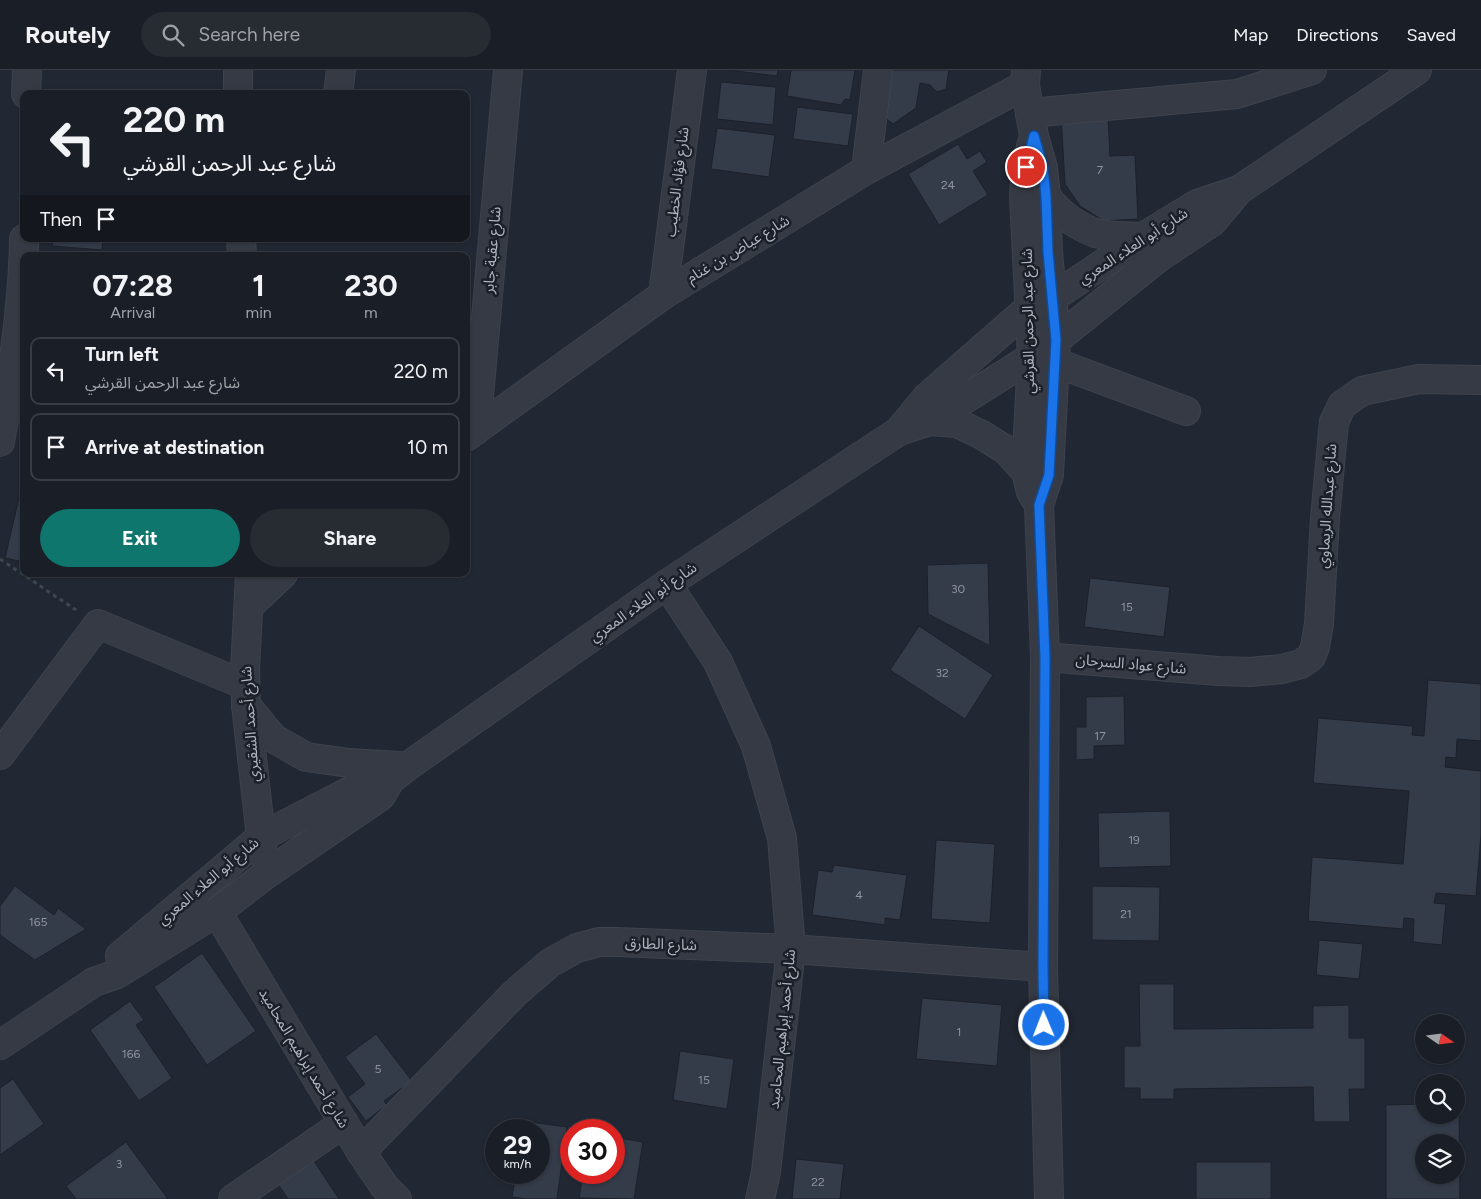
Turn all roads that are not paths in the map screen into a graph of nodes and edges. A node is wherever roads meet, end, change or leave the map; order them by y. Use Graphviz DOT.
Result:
graph roads {
  1 [pos="27,70"];
  2 [pos="238,70"];
  3 [pos="340,70"];
  4 [pos="508,70"];
  5 [pos="692,70"];
  6 [pos="878,70"];
  7 [pos="1312,70"];
  8 [pos="1417,70"];
  9 [pos="1026,78"];
  10 [pos="26,90"];
  11 [pos="238,90"];
  12 [pos="338,90"];
  13 [pos="1032,124"];
  14 [pos="866,170"];
  15 [pos="1239,190"];
  16 [pos="1046,196"];
  17 [pos="1143,237"];
  18 [pos="663,295"];
  19 [pos="1041,302"];
  20 [pos="20,306"];
  21 [pos="1047,353"];
  22 [pos="1481,380"];
  23 [pos="1186,411"];
  24 [pos="930,421"];
  25 [pos="899,431"];
  26 [pos="471,434"];
  27 [pos="0,442"];
  28 [pos="1026,472"];
  29 [pos="1039,505"];
  30 [pos="250,577"];
  31 [pos="280,577"];
  32 [pos="667,584"];
  33 [pos="249,606"];
  34 [pos="1045,657"];
  35 [pos="1218,671"];
  36 [pos="246,695"];
  37 [pos="0,755"];
  38 [pos="399,773"];
  39 [pos="261,837"];
  40 [pos="265,875"];
  41 [pos="216,912"];
  42 [pos="792,949"];
  43 [pos="1043,967"];
  44 [pos="94,982"];
  45 [pos="0,1045"];
  46 [pos="344,1123"];
  47 [pos="361,1152"];
  48 [pos="233,1199"];
  49 [pos="397,1199"];
  50 [pos="760,1199"];
  51 [pos="1049,1199"];
  1 -- 10 [label="street"];
  2 -- 11 [label="street"];
  3 -- 12 [label="street"];
  4 -- 26 [label="street, شارع عقبة جابر"];
  5 -- 18 [label="street, شارع فؤاد الخطيب"];
  6 -- 14 [label="street"];
  7 -- 13 [label="street"];
  8 -- 15 [label="street, شارع أبو العلاء المعري"];
  9 -- 13 [label="street, شارع عبد الرحمن القرشي"];
  9 -- 14 [label="street, شارع عياض بن غنام"];
  13 -- 16 [label="street, شارع عبد الرحمن القرشي"];
  13 -- 19 [label="street, شارع عبد الرحمن القرشي"];
  14 -- 18 [label="street, شارع عياض بن غنام"];
  15 -- 17 [label="street, شارع أبو العلاء المعري"];
  15 -- 21 [label="street, شارع أبو العلاء المعري"];
  16 -- 17 [label="street"];
  16 -- 19 [label="street, شارع عبد الرحمن القرشي"];
  17 -- 19 [label="street, شارع أبو العلاء المعري"];
  18 -- 26 [label="street, شارع عياض بن غنام"];
  19 -- 21 [label="street, شارع عبد الرحمن القرشي"];
  19 -- 25 [label="street, شارع أبو العلاء المعري"];
  20 -- 27 [label="street"];
  21 -- 23 [label="street"];
  21 -- 24 [label="street, شارع أبو العلاء المعري"];
  21 -- 28 [label="street, شارع عبد الرحمن القرشي"];
  21 -- 29 [label="street, شارع عبد الرحمن القرشي"];
  22 -- 35 [label="street, شارع عبدالله الريماوي"];
  24 -- 25 [label="street, شارع أبو العلاء المعري"];
  24 -- 28 [label="street"];
  25 -- 32 [label="street, شارع أبو العلاء المعري"];
  28 -- 29 [label="street, شارع عبد الرحمن القرشي"];
  29 -- 34 [label="street, شارع عبد الرحمن القرشي"];
  30 -- 33 [label="street, شارع أحمد الشقيري"];
  31 -- 33 [label="street"];
  32 -- 38 [label="street, شارع أبو العلاء المعري"];
  32 -- 42 [label="street, شارع أحمد إبراهيم المحاميد"];
  33 -- 36 [label="street, شارع أحمد الشقيري"];
  34 -- 35 [label="street, شارع عواد السرحان"];
  34 -- 43 [label="street, شارع عبد الرحمن القرشي"];
  36 -- 37 [label="street"];
  36 -- 38 [label="street"];
  36 -- 39 [label="street, شارع أحمد الشقيري"];
  38 -- 39 [label="street, شارع أبو العلاء المعري"];
  38 -- 40 [label="street, شارع أبو العلاء المعري"];
  39 -- 40 [label="street, شارع أحمد الشقيري"];
  39 -- 44 [label="street, شارع أبو العلاء المعري"];
  40 -- 41 [label="street, شارع أبو العلاء المعري"];
  41 -- 44 [label="street, شارع أبو العلاء المعري"];
  41 -- 46 [label="street, شارع أحمد إبراهيم المحاميد"];
  42 -- 43 [label="street, شارع الطارق"];
  42 -- 47 [label="street, شارع الطارق"];
  42 -- 50 [label="street, شارع أحمد إبراهيم المحاميد"];
  43 -- 51 [label="street, شارع عبد الرحمن القرشي"];
  44 -- 45 [label="street, شارع أبو العلاء المعري"];
  46 -- 47 [label="street, شارع أحمد إبراهيم المحاميد"];
  46 -- 48 [label="street"];
  47 -- 49 [label="street, شارع أحمد إبراهيم المحاميد"];
}
